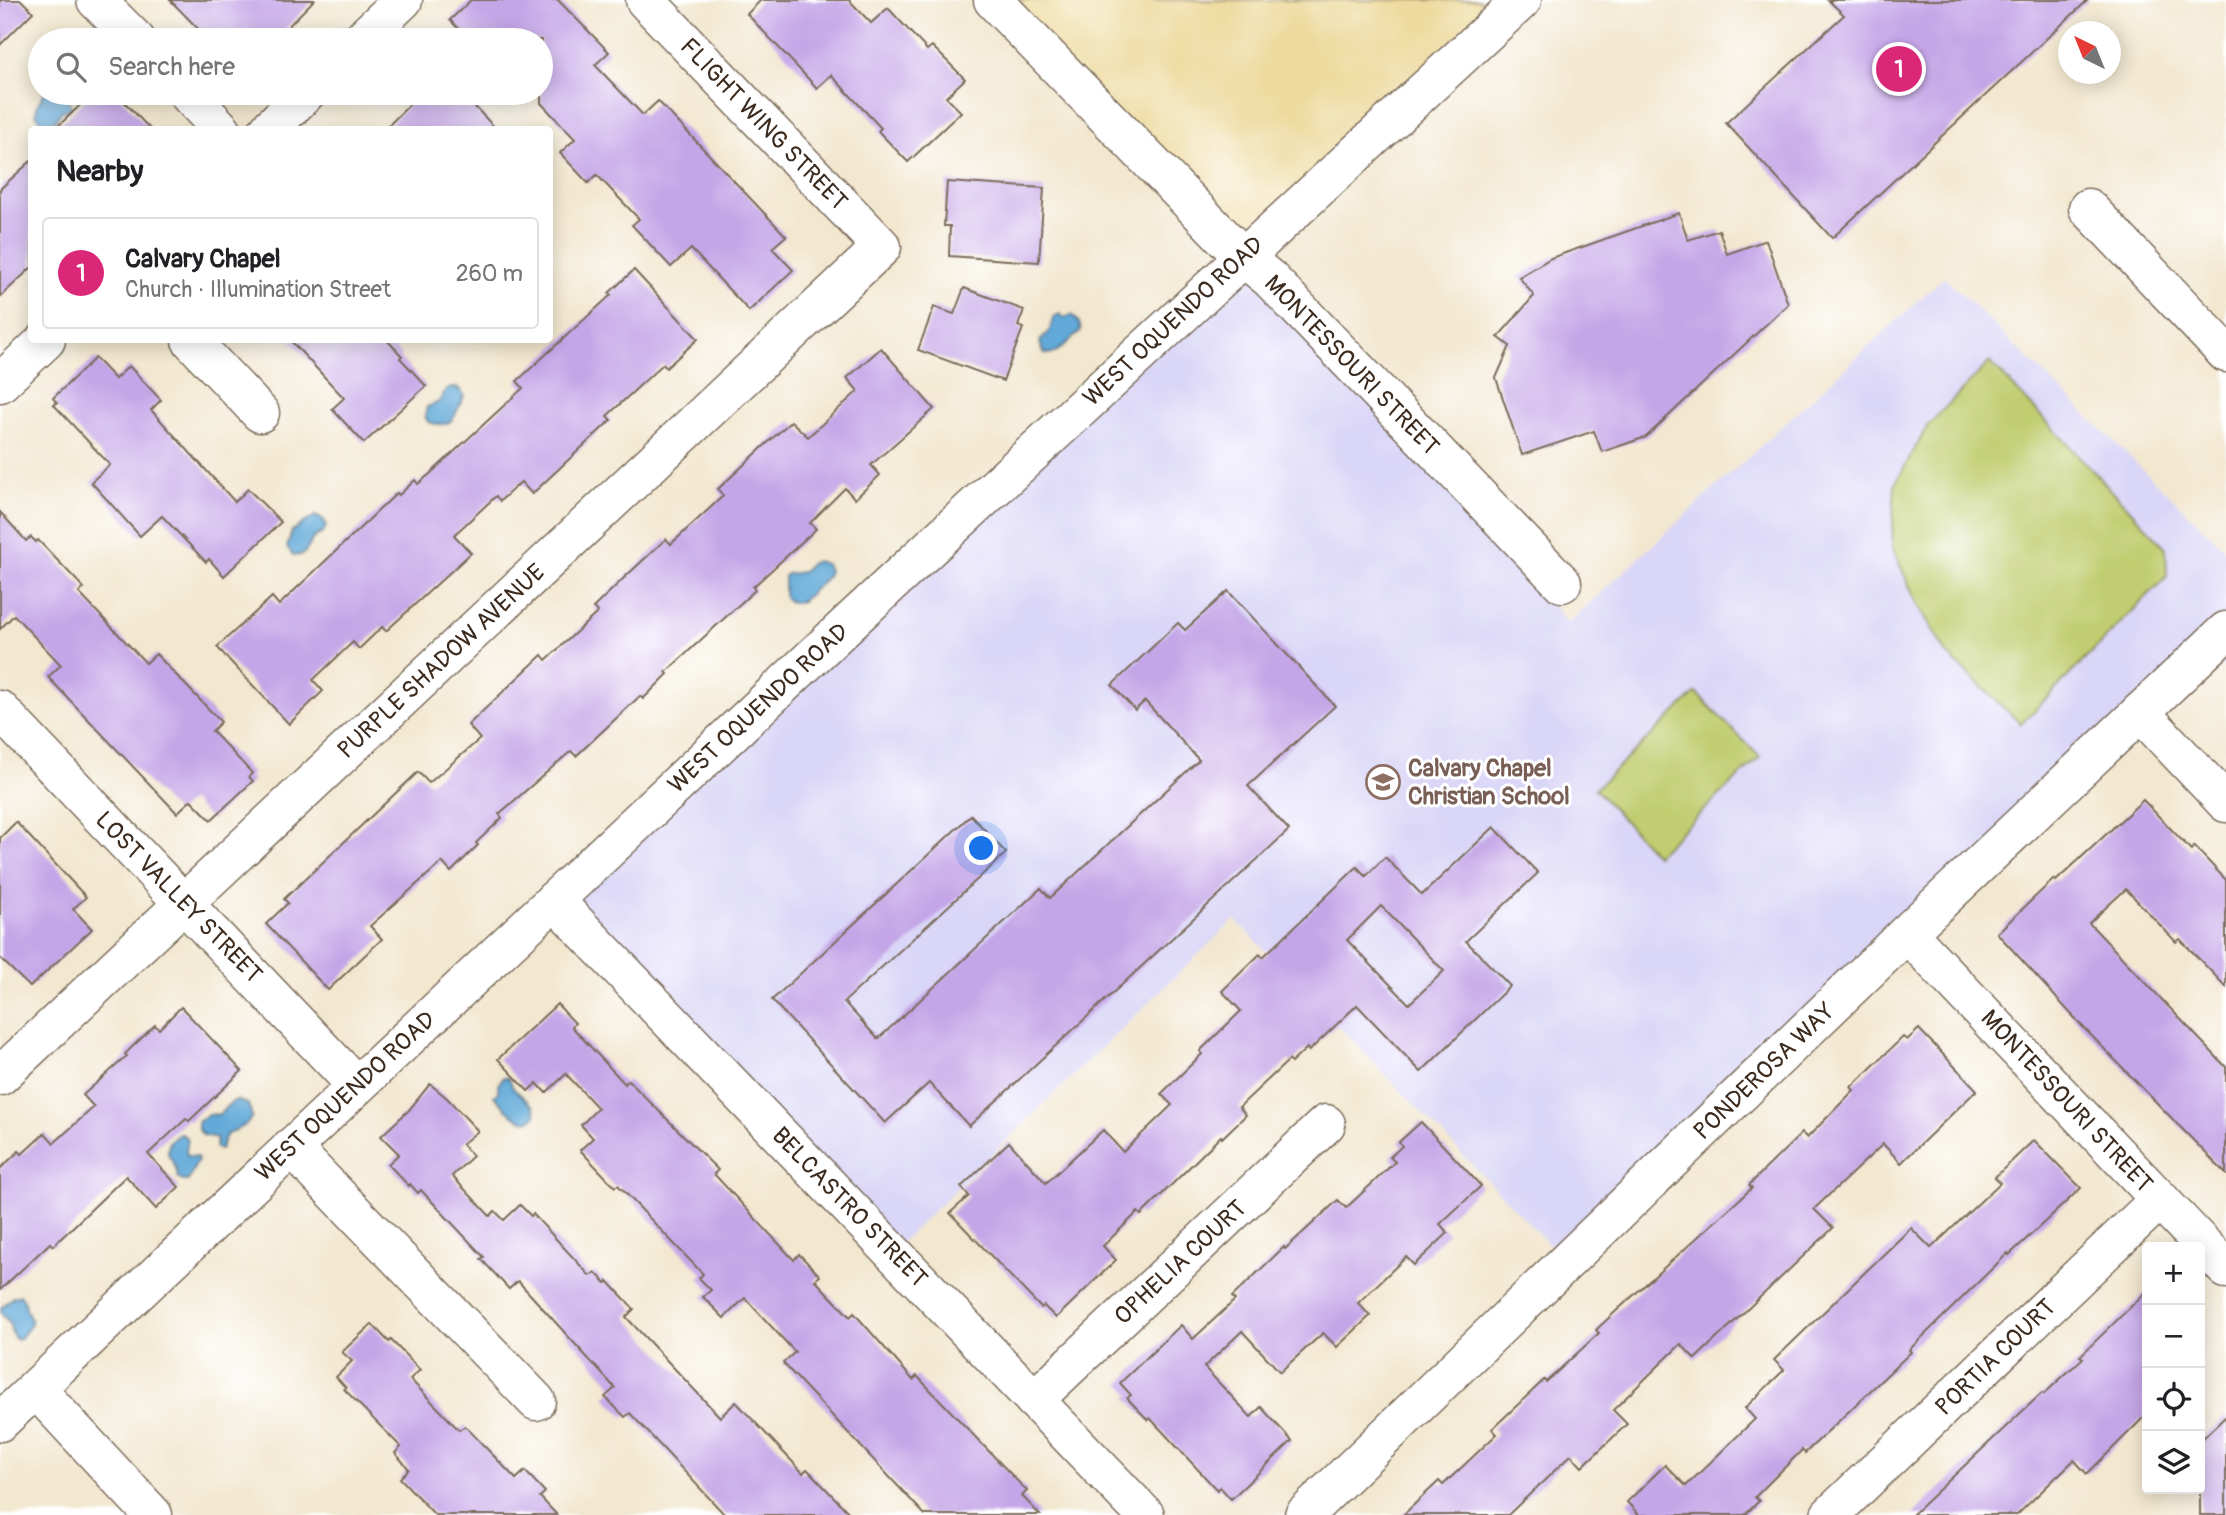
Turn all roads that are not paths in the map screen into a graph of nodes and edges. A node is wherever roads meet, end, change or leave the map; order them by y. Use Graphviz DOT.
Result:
graph roads {
  1 [pos="96,0"];
  2 [pos="402,0"];
  3 [pos="645,0"];
  4 [pos="993,0"];
  5 [pos="1522,0"];
  6 [pos="123,28"];
  7 [pos="373,28"];
  8 [pos="198,105"];
  9 [pos="294,105"];
  10 [pos="218,126"];
  11 [pos="272,126"];
  12 [pos="2088,208"];
  13 [pos="882,247"];
  14 [pos="1243,257"];
  15 [pos="44,343"];
  16 [pos="194,343"];
  17 [pos="2226,353"];
  18 [pos="0,383"];
  19 [pos="260,413"];
  20 [pos="1562,583"];
  21 [pos="2226,631"];
  22 [pos="0,710"];
  23 [pos="2140,712"];
  24 [pos="2226,803"];
  25 [pos="554,900"];
  26 [pos="184,902"];
  27 [pos="1907,933"];
  28 [pos="0,1076"];
  29 [pos="356,1085"];
  30 [pos="1326,1124"];
  31 [pos="292,1147"];
  32 [pos="2160,1199"];
  33 [pos="2226,1269"];
  34 [pos="35,1388"];
  35 [pos="1034,1400"];
  36 [pos="536,1401"];
  37 [pos="0,1422"];
  38 [pos="153,1515"];
  39 [pos="1145,1515"];
  40 [pos="1304,1515"];
  41 [pos="1829,1515"];
  1 -- 6 [label="street"];
  2 -- 7 [label="street"];
  3 -- 13 [label="street, FLIGHT WING STREET"];
  4 -- 14 [label="street, MONTESSOURI STREET"];
  5 -- 14 [label="street, WEST OQUENDO ROAD"];
  8 -- 10 [label="street"];
  9 -- 11 [label="street"];
  12 -- 17 [label="street"];
  13 -- 26 [label="street, PURPLE SHADOW AVENUE"];
  14 -- 20 [label="street, MONTESSOURI STREET"];
  14 -- 25 [label="street, WEST OQUENDO ROAD"];
  15 -- 18 [label="street"];
  16 -- 19 [label="street"];
  21 -- 23 [label="street, PONDEROSA WAY"];
  22 -- 26 [label="street, LOST VALLEY STREET"];
  23 -- 24 [label="street"];
  23 -- 27 [label="street, PONDEROSA WAY"];
  25 -- 29 [label="street, WEST OQUENDO ROAD"];
  25 -- 35 [label="street, BELCASTRO STREET"];
  26 -- 28 [label="street, PURPLE SHADOW AVENUE"];
  26 -- 29 [label="street, LOST VALLEY STREET"];
  27 -- 32 [label="street, MONTESSOURI STREET"];
  27 -- 40 [label="street, PONDEROSA WAY"];
  29 -- 31 [label="street, WEST OQUENDO ROAD"];
  30 -- 35 [label="street, OPHELIA COURT"];
  31 -- 34 [label="street, WEST OQUENDO ROAD"];
  31 -- 36 [label="street"];
  32 -- 33 [label="street, MONTESSOURI STREET"];
  32 -- 41 [label="street, PORTIA COURT"];
  34 -- 37 [label="street, WEST OQUENDO ROAD"];
  34 -- 38 [label="street"];
  35 -- 39 [label="street, BELCASTRO STREET"];
}
